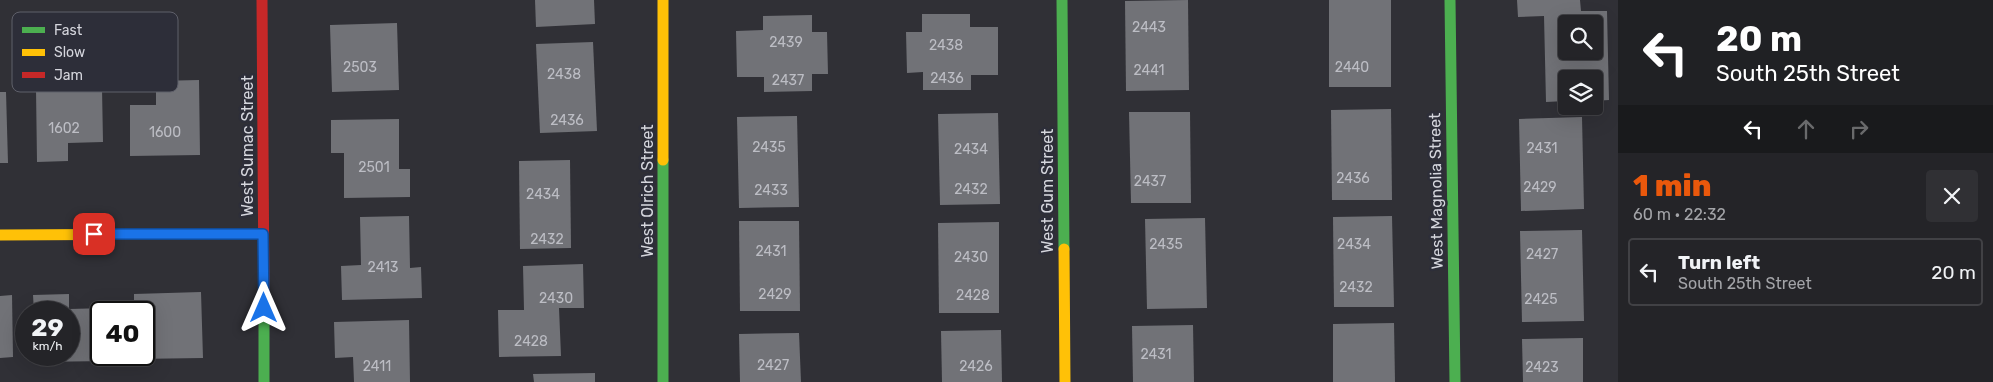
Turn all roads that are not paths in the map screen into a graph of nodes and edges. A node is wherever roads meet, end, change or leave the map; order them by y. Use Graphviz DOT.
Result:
graph roads {
  1 [pos="262,0"];
  2 [pos="663,0"];
  3 [pos="1062,0"];
  4 [pos="1450,0"];
  5 [pos="263,234"];
  6 [pos="0,235"];
  7 [pos="264,382"];
  8 [pos="663,382"];
  9 [pos="1065,382"];
  10 [pos="1455,382"];
  1 -- 5 [label="street, West Sumac Street"];
  2 -- 8 [label="street, West Olrich Street"];
  3 -- 9 [label="street, West Gum Street"];
  4 -- 10 [label="street, West Magnolia Street"];
  5 -- 6 [label="street"];
  5 -- 7 [label="street, West Sumac Street"];
}
